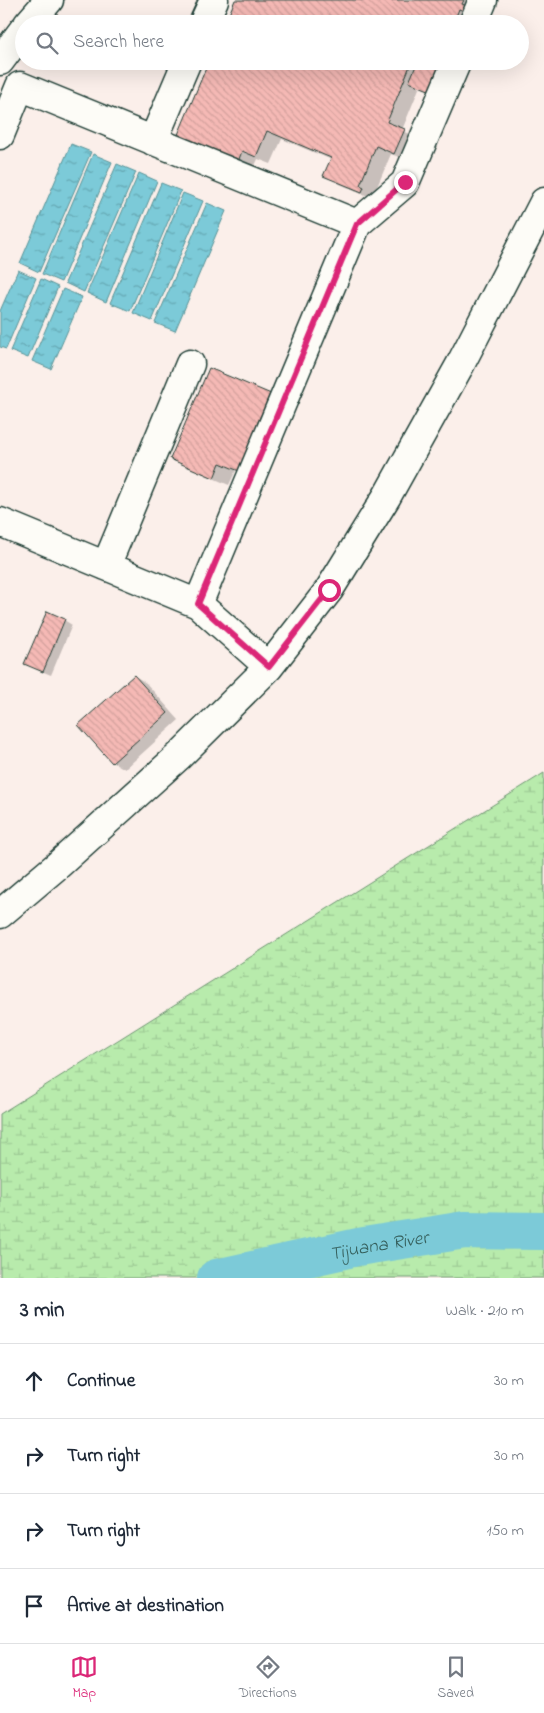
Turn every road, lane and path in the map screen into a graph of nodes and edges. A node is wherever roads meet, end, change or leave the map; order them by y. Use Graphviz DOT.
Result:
graph roads {
  1 [pos="49,0"];
  2 [pos="214,0"];
  3 [pos="483,0"];
  4 [pos="36,15"];
  5 [pos="207,15"];
  6 [pos="477,15"];
  7 [pos="15,41"];
  8 [pos="0,60"];
  9 [pos="183,70"];
  10 [pos="453,70"];
  11 [pos="0,135"];
  12 [pos="152,141"];
  13 [pos="544,202"];
  14 [pos="357,224"];
  15 [pos="190,364"];
  16 [pos="0,522"];
  17 [pos="106,566"];
  18 [pos="198,604"];
  19 [pos="269,667"];
  20 [pos="4,906"];
  1 -- 4 [label="lane"];
  2 -- 5 [label="lane"];
  3 -- 6 [label="lane"];
  7 -- 8 [label="lane"];
  9 -- 12 [label="lane"];
  10 -- 14 [label="lane"];
  11 -- 12 [label="lane"];
  12 -- 14 [label="lane"];
  13 -- 19 [label="lane"];
  14 -- 18 [label="lane"];
  15 -- 17 [label="lane"];
  16 -- 17 [label="lane"];
  17 -- 18 [label="lane"];
  18 -- 19 [label="lane"];
  19 -- 20 [label="lane"];
}
